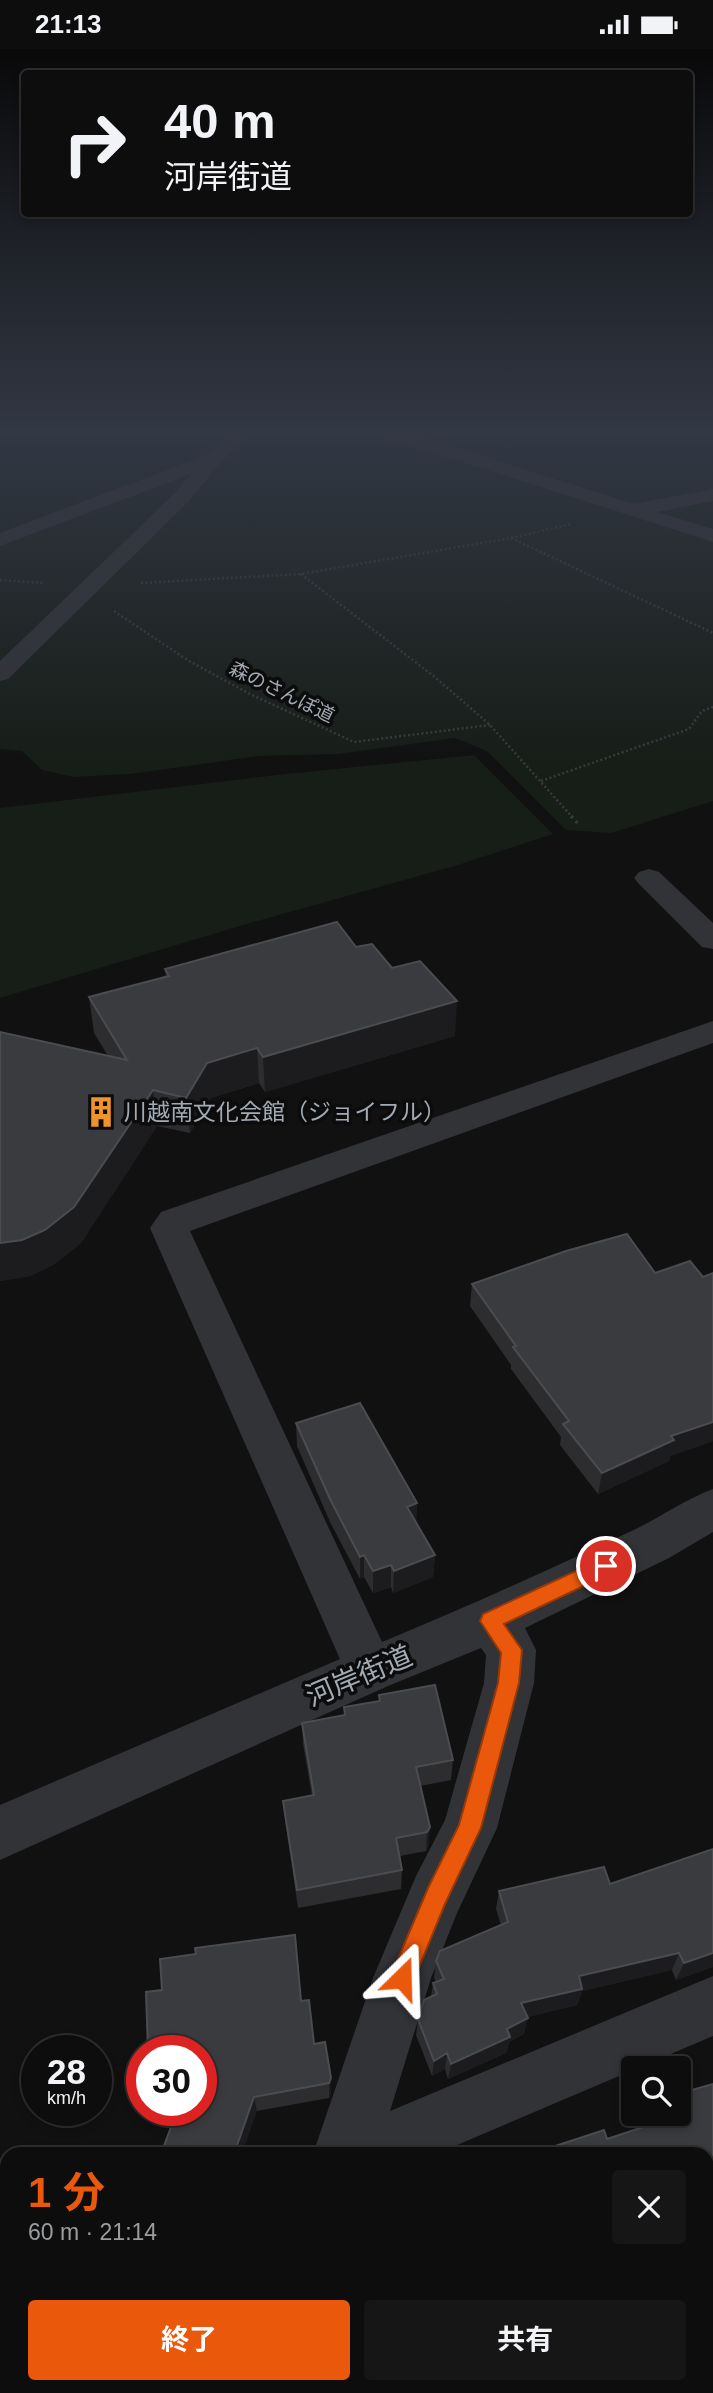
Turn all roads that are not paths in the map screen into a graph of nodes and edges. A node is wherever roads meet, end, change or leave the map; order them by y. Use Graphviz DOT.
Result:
graph roads {
  1 [pos="137,540"];
  2 [pos="0,674"];
  3 [pos="649,878"];
  4 [pos="713,940"];
  5 [pos="713,1031"];
  6 [pos="713,1509"];
  7 [pos="490,1621"];
  8 [pos="370,1670"];
  9 [pos="0,1833"];
  10 [pos="713,2006"];
  11 [pos="347,2147"];
  12 [pos="379,2147"];
  1 -- 2 [label="street"];
  3 -- 4 [label="street"];
  5 -- 8 [label="street"];
  6 -- 7 [label="street, 河岸街道"];
  7 -- 8 [label="street, 河岸街道"];
  7 -- 11 [label="street"];
  8 -- 9 [label="street, 河岸街道"];
  10 -- 12 [label="street"];
}
